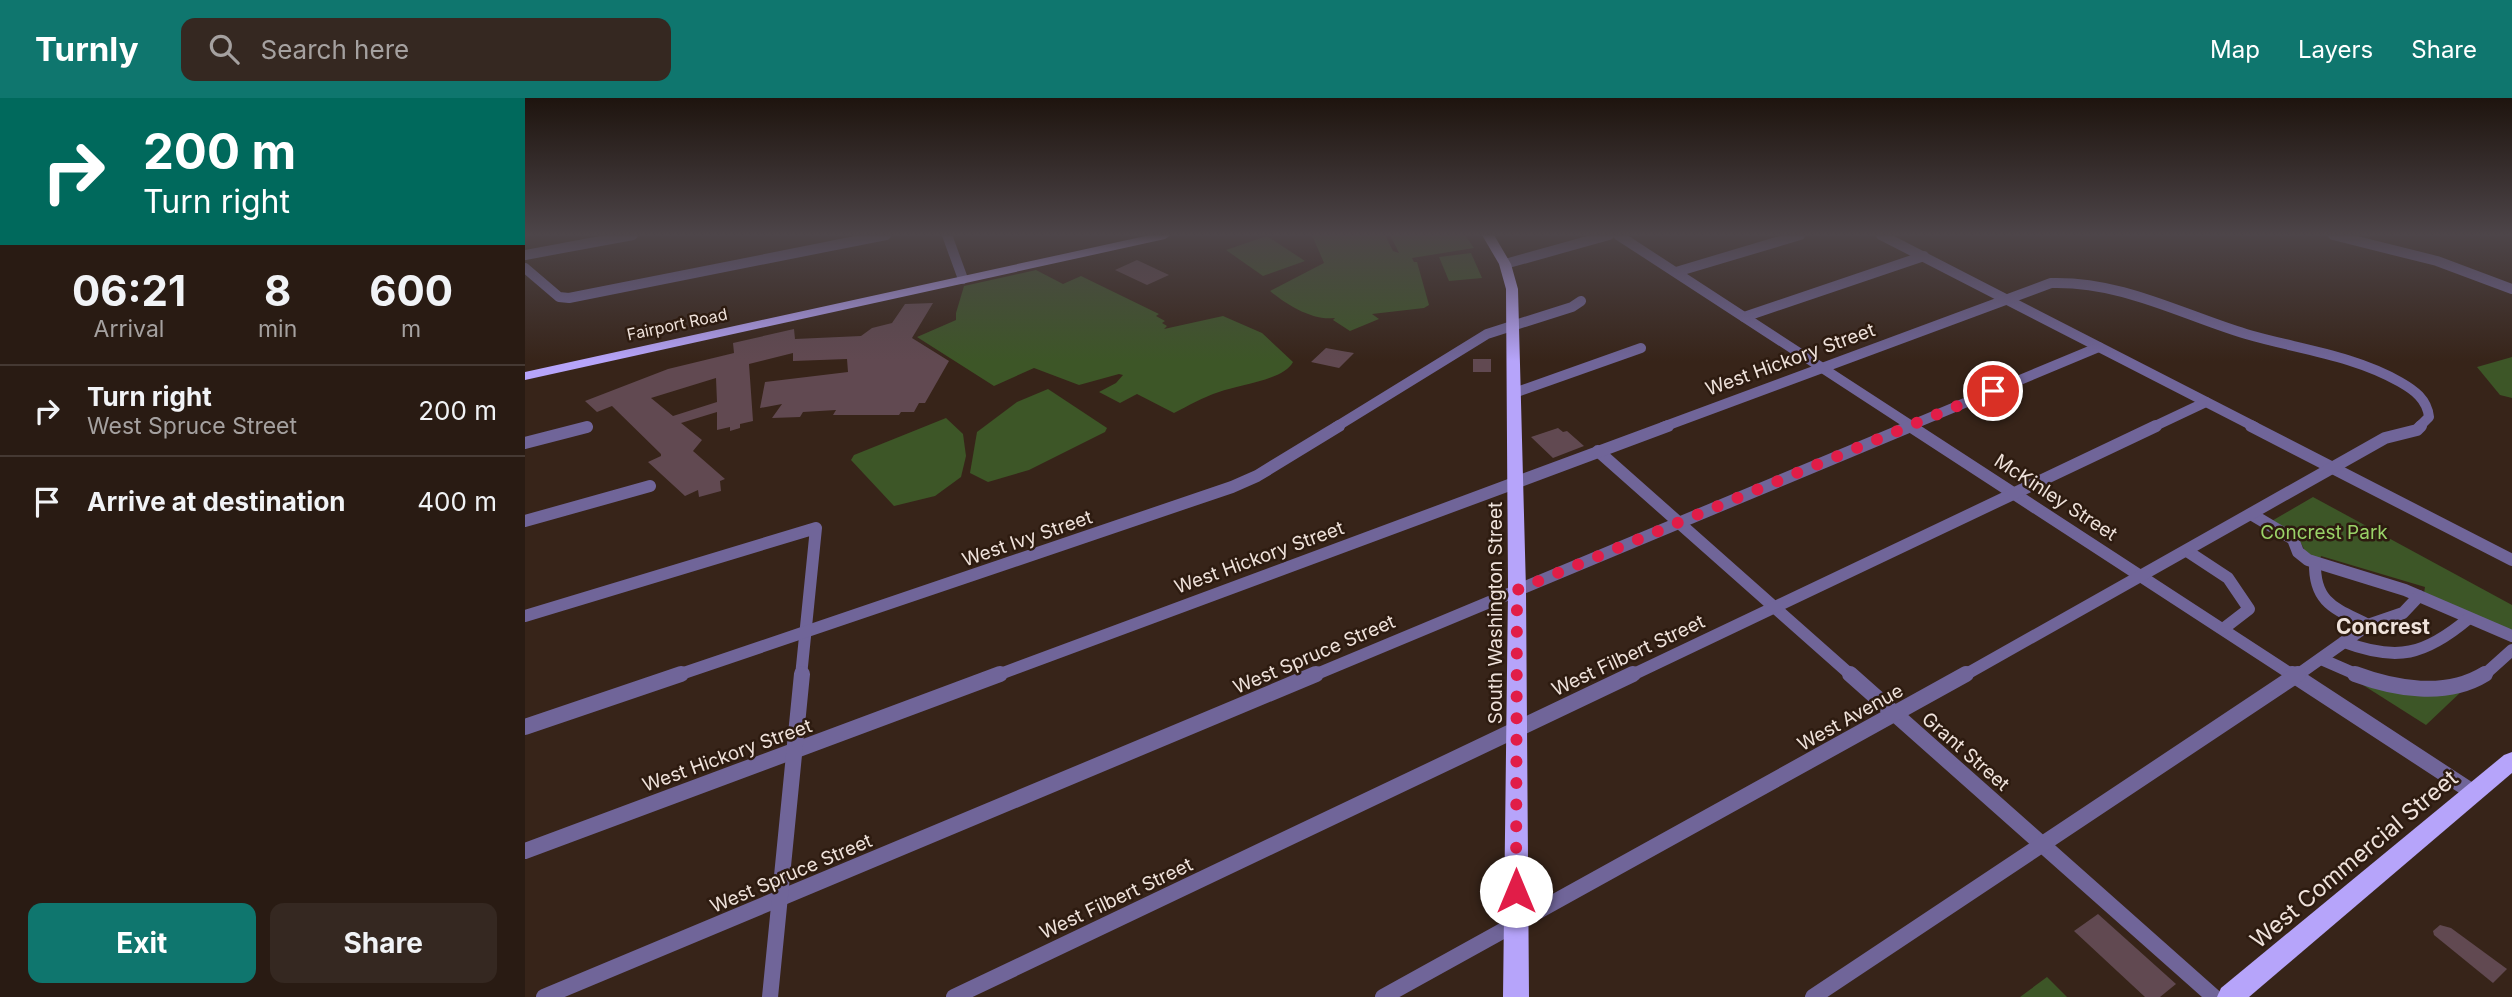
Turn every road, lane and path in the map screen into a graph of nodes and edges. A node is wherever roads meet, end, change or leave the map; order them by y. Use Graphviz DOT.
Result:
graph roads {
  1 [pos="535,277"];
  2 [pos="675,277"];
  3 [pos="973,277"];
  4 [pos="1510,277"];
  5 [pos="1683,277"];
  6 [pos="1862,277"];
  7 [pos="1963,277"];
  8 [pos="2480,277"];
  9 [pos="964,279"];
  10 [pos="2512,289"];
  11 [pos="2005,299"];
  12 [pos="1581,301"];
  13 [pos="1744,317"];
  14 [pos="1513,325"];
  15 [pos="2099,347"];
  16 [pos="1641,348"];
  17 [pos="1821,368"];
  18 [pos="525,376"];
  19 [pos="1514,393"];
  20 [pos="2206,402"];
  21 [pos="1910,425"];
  22 [pos="587,427"];
  23 [pos="525,443"];
  24 [pos="1598,451"];
  25 [pos="2333,468"];
  26 [pos="1515,482"];
  27 [pos="650,486"];
  28 [pos="2014,493"];
  29 [pos="2251,514"];
  30 [pos="525,521"];
  31 [pos="1678,522"];
  32 [pos="2186,551"];
  33 [pos="2512,560"];
  34 [pos="2315,563"];
  35 [pos="2142,576"];
  36 [pos="1517,590"];
  37 [pos="2419,596"];
  38 [pos="1774,607"];
  39 [pos="525,616"];
  40 [pos="2468,619"];
  41 [pos="2368,625"];
  42 [pos="2223,629"];
  43 [pos="805,633"];
  44 [pos="2512,636"];
  45 [pos="2344,642"];
  46 [pos="2512,650"];
  47 [pos="2321,659"];
  48 [pos="2294,675"];
  49 [pos="1895,714"];
  50 [pos="525,727"];
  51 [pos="1517,729"];
  52 [pos="794,751"];
  53 [pos="2512,761"];
  54 [pos="2474,793"];
  55 [pos="2043,845"];
  56 [pos="525,851"];
  57 [pos="779,899"];
  58 [pos="1516,923"];
  59 [pos="544,997"];
  60 [pos="770,997"];
  61 [pos="954,997"];
  62 [pos="1383,997"];
  63 [pos="1515,997"];
  64 [pos="1813,997"];
  65 [pos="2214,997"];
  66 [pos="2230,997"];
  1 -- 2 [label="street"];
  3 -- 9 [label="main road, Fairport Road"];
  4 -- 14 [label="main road, South Washington Street"];
  5 -- 13 [label="street, McKinley Street"];
  6 -- 13 [label="street"];
  7 -- 11 [label="street"];
  8 -- 10 [label="street"];
  9 -- 18 [label="main road, Fairport Road"];
  11 -- 15 [label="street"];
  11 -- 17 [label="street, West Hickory Street"];
  11 -- 25 [label="street, West Avenue"];
  12 -- 14 [label="street, West Ivy Street"];
  13 -- 17 [label="street, McKinley Street"];
  14 -- 19 [label="main road, South Washington Street"];
  14 -- 43 [label="street, West Ivy Street"];
  15 -- 20 [label="street"];
  15 -- 21 [label="street, West Spruce Street"];
  16 -- 19 [label="street"];
  17 -- 21 [label="street, McKinley Street"];
  17 -- 24 [label="street, West Hickory Street"];
  19 -- 26 [label="main road, South Washington Street"];
  20 -- 25 [label="street"];
  20 -- 28 [label="street, West Filbert Street"];
  21 -- 28 [label="street, McKinley Street"];
  21 -- 31 [label="street, West Spruce Street"];
  22 -- 23 [label="street"];
  24 -- 26 [label="street, West Hickory Street"];
  24 -- 31 [label="street, Grant Street"];
  25 -- 29 [label="street, West Avenue"];
  25 -- 33 [label="street"];
  26 -- 36 [label="main road, South Washington Street"];
  26 -- 52 [label="street, West Hickory Street"];
  27 -- 30 [label="street"];
  28 -- 35 [label="street, McKinley Street"];
  28 -- 38 [label="street, West Filbert Street"];
  29 -- 32 [label="street, West Avenue"];
  29 -- 34 [label="street"];
  31 -- 36 [label="street, West Spruce Street"];
  31 -- 38 [label="street, Grant Street"];
  32 -- 35 [label="street, West Avenue"];
  32 -- 42 [label="street"];
  34 -- 37 [label="street"];
  34 -- 41 [label="street"];
  35 -- 42 [label="street, McKinley Street"];
  35 -- 49 [label="street, West Avenue"];
  36 -- 51 [label="main road, South Washington Street"];
  36 -- 57 [label="street, West Spruce Street"];
  37 -- 40 [label="street"];
  37 -- 41 [label="street"];
  38 -- 49 [label="street, Grant Street"];
  38 -- 51 [label="street, West Filbert Street"];
  39 -- 43 [label="street"];
  40 -- 44 [label="street"];
  40 -- 45 [label="street"];
  41 -- 45 [label="street"];
  42 -- 48 [label="street, McKinley Street"];
  43 -- 50 [label="street, West Ivy Street"];
  43 -- 52 [label="street"];
  45 -- 47 [label="street"];
  46 -- 47 [label="street"];
  47 -- 48 [label="street"];
  48 -- 54 [label="street, McKinley Street"];
  48 -- 55 [label="street"];
  49 -- 55 [label="street, Grant Street"];
  49 -- 58 [label="street, West Avenue"];
  51 -- 58 [label="main road, South Washington Street"];
  51 -- 61 [label="street, West Filbert Street"];
  52 -- 56 [label="street, West Hickory Street"];
  52 -- 57 [label="street"];
  53 -- 54 [label="main road, West Commercial Street"];
  54 -- 66 [label="main road, West Commercial Street"];
  55 -- 64 [label="street"];
  55 -- 65 [label="street, Grant Street"];
  57 -- 59 [label="street, West Spruce Street"];
  57 -- 60 [label="street"];
  58 -- 62 [label="street, West Avenue"];
  58 -- 63 [label="main road, South Washington Street"];
}
